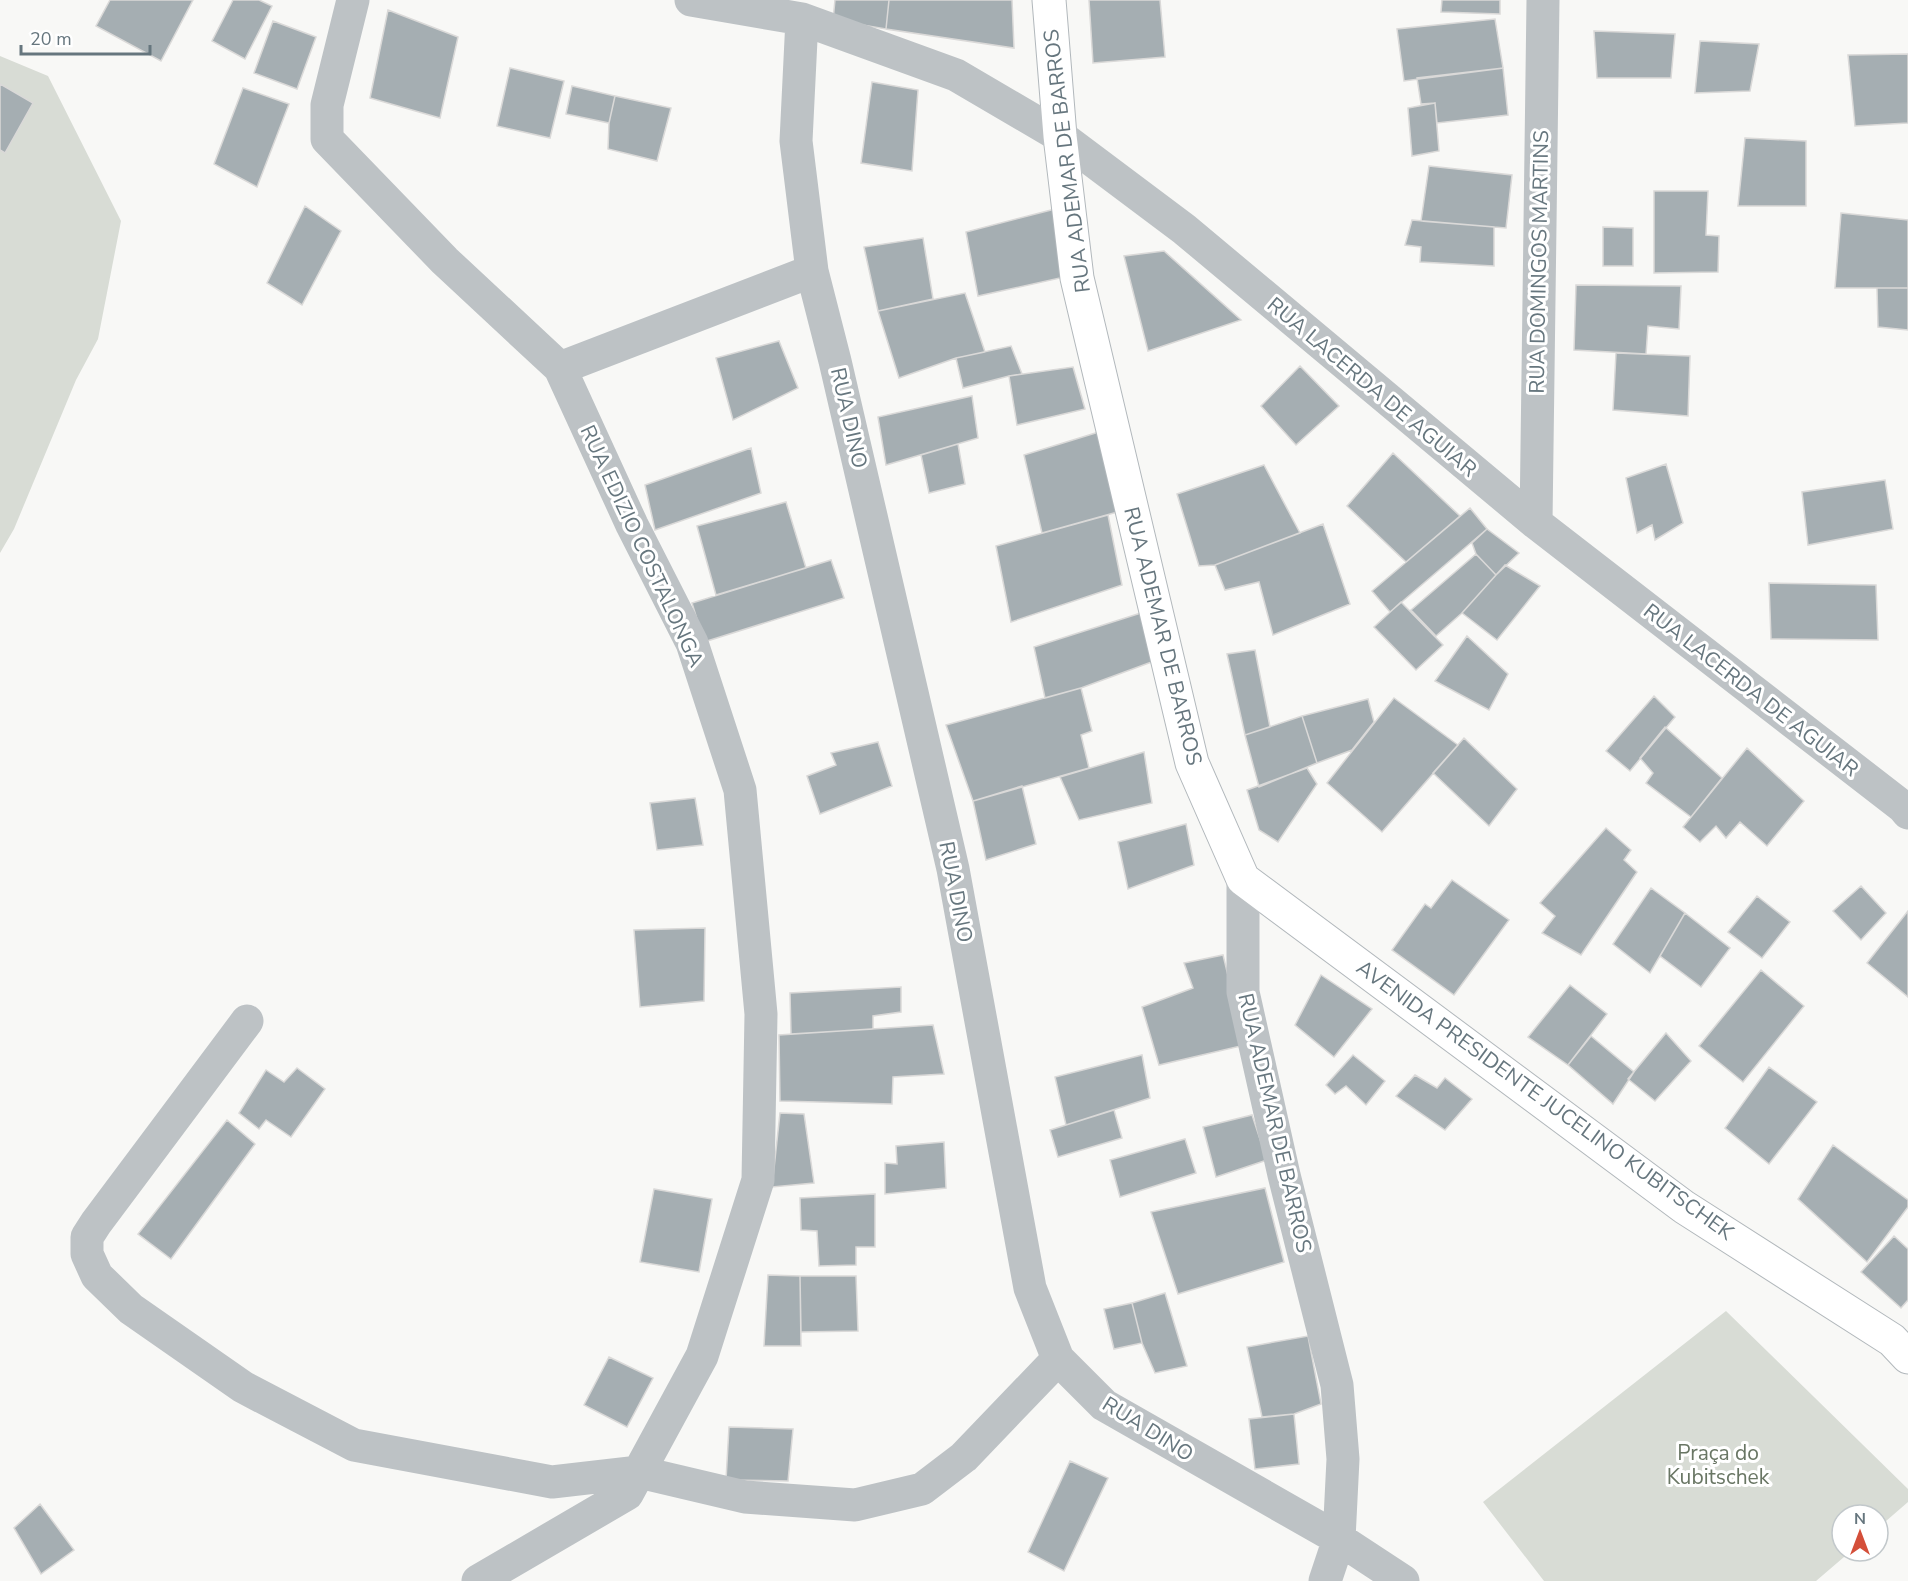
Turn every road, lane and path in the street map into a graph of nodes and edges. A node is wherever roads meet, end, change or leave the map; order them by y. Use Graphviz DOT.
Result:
graph roads {
  1 [pos="353,0"];
  2 [pos="691,0"];
  3 [pos="1049,0"];
  4 [pos="1543,0"];
  5 [pos="802,18"];
  6 [pos="1060,136"];
  7 [pos="812,271"];
  8 [pos="560,368"];
  9 [pos="1536,523"];
  10 [pos="1906,802"];
  11 [pos="1243,879"];
  12 [pos="247,1021"];
  13 [pos="1908,1357"];
  14 [pos="1058,1359"];
  15 [pos="639,1472"];
  16 [pos="1339,1539"];
  17 [pos="478,1581"];
  18 [pos="1325,1581"];
  19 [pos="1403,1581"];
  1 -- 8 [label="street, RUA EDIZIO COSTALONGA"];
  2 -- 5 [label="street, RUA LACERDA DE AGUIAR"];
  3 -- 6 [label="street, RUA ADEMAR DE BARROS"];
  4 -- 9 [label="street, RUA DOMINGOS MARTINS"];
  5 -- 6 [label="street, RUA LACERDA DE AGUIAR"];
  5 -- 7 [label="street, RUA DINO"];
  6 -- 9 [label="street, RUA LACERDA DE AGUIAR"];
  6 -- 11 [label="street, RUA ADEMAR DE BARROS"];
  7 -- 8 [label="street"];
  7 -- 14 [label="street, RUA DINO"];
  8 -- 15 [label="street, RUA EDIZIO COSTALONGA"];
  9 -- 10 [label="street, RUA LACERDA DE AGUIAR"];
  11 -- 13 [label="street, AVENIDA PRESIDENTE JUCELINO KUBITSCHEK"];
  11 -- 16 [label="street, RUA ADEMAR DE BARROS"];
  12 -- 15 [label="street"];
  14 -- 15 [label="street"];
  14 -- 16 [label="street, RUA DINO"];
  15 -- 17 [label="street, RUA EDIZIO COSTALONGA"];
  16 -- 18 [label="street, RUA ADEMAR DE BARROS"];
  16 -- 19 [label="street, RUA DINO"];
}
